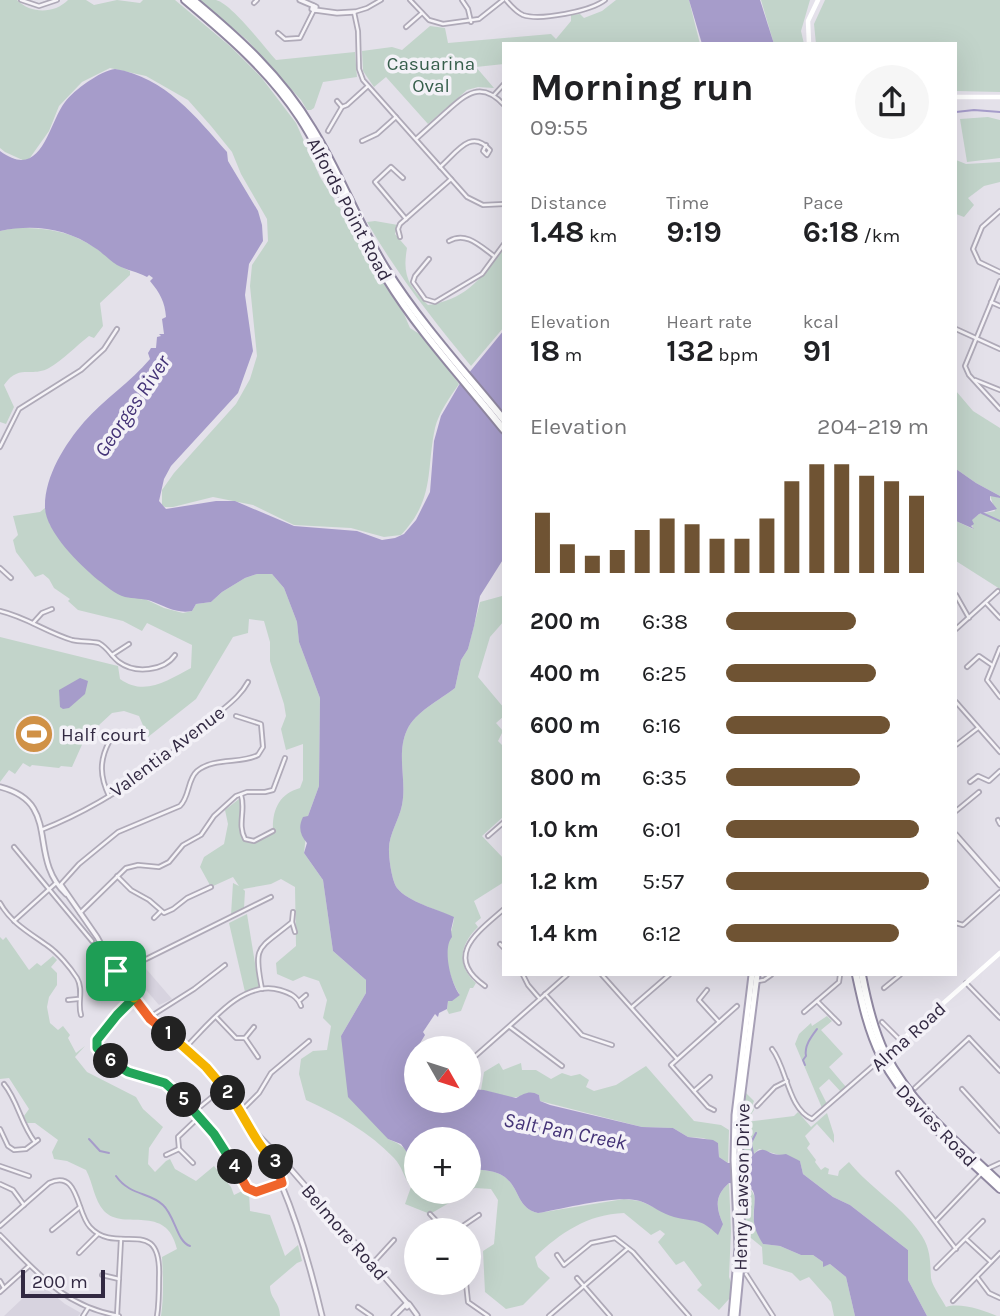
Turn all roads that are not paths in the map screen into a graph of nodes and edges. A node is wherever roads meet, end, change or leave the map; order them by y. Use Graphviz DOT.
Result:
graph roads {
  1 [pos="21,0"];
  2 [pos="57,0"];
  3 [pos="185,0"];
  4 [pos="193,0"];
  5 [pos="300,0"];
  6 [pos="381,0"];
  7 [pos="410,0"];
  8 [pos="462,0"];
  9 [pos="505,0"];
  10 [pos="606,0"];
  11 [pos="818,0"];
  12 [pos="314,8"];
  13 [pos="354,12"];
  14 [pos="422,13"];
  15 [pos="471,22"];
  16 [pos="406,27"];
  17 [pos="278,33"];
  18 [pos="809,42"];
  19 [pos="369,86"];
  20 [pos="502,87"];
  21 [pos="494,95"];
  22 [pos="957,97"];
  23 [pos="1000,97"];
  24 [pos="337,101"];
  25 [pos="502,103"];
  26 [pos="342,107"];
  27 [pos="396,117"];
  28 [pos="328,131"];
  29 [pos="416,139"];
  30 [pos="362,141"];
  31 [pos="486,145"];
  32 [pos="440,167"];
  33 [pos="403,178"];
  34 [pos="451,179"];
  35 [pos="502,204"];
  36 [pos="1000,211"];
  37 [pos="406,219"];
  38 [pos="400,237"];
  39 [pos="449,241"];
  40 [pos="502,246"];
  41 [pos="494,256"];
  42 [pos="429,259"];
  43 [pos="1000,272"];
  44 [pos="1000,281"];
  45 [pos="991,302"];
  46 [pos="1000,306"];
  47 [pos="117,329"];
  48 [pos="957,329"];
  49 [pos="430,334"];
  50 [pos="975,338"];
  51 [pos="1000,349"];
  52 [pos="972,379"];
  53 [pos="1000,390"];
  54 [pos="1000,409"];
  55 [pos="502,418"];
  56 [pos="502,427"];
  57 [pos="1,444"];
  58 [pos="0,568"];
  59 [pos="11,578"];
  60 [pos="998,591"];
  61 [pos="957,596"];
  62 [pos="986,603"];
  63 [pos="52,609"];
  64 [pos="0,611"];
  65 [pos="969,618"];
  66 [pos="1000,618"];
  67 [pos="33,624"];
  68 [pos="957,628"];
  69 [pos="96,633"];
  70 [pos="94,642"];
  71 [pos="129,644"];
  72 [pos="1000,648"];
  73 [pos="112,654"];
  74 [pos="175,654"];
  75 [pos="992,665"];
  76 [pos="967,667"];
  77 [pos="248,682"];
  78 [pos="1000,697"];
  79 [pos="957,703"];
  80 [pos="236,716"];
  81 [pos="978,728"];
  82 [pos="124,735"];
  83 [pos="957,744"];
  84 [pos="1000,752"];
  85 [pos="285,758"];
  86 [pos="1000,771"];
  87 [pos="970,782"];
  88 [pos="0,787"];
  89 [pos="979,792"];
  90 [pos="240,794"];
  91 [pos="109,796"];
  92 [pos="957,810"];
  93 [pos="502,824"];
  94 [pos="41,830"];
  95 [pos="274,831"];
  96 [pos="488,836"];
  97 [pos="957,836"];
  98 [pos="15,847"];
  99 [pos="117,876"];
  100 [pos="58,883"];
  101 [pos="1000,885"];
  102 [pos="211,887"];
  103 [pos="50,889"];
  104 [pos="1000,892"];
  105 [pos="271,897"];
  106 [pos="0,903"];
  107 [pos="502,911"];
  108 [pos="160,912"];
  109 [pos="293,912"];
  110 [pos="79,913"];
  111 [pos="154,918"];
  112 [pos="15,921"];
  113 [pos="292,922"];
  114 [pos="957,923"];
  115 [pos="295,932"];
  116 [pos="92,941"];
  117 [pos="1000,953"];
  118 [pos="225,965"];
  119 [pos="118,973"];
  120 [pos="524,976"];
  121 [pos="567,976"];
  122 [pos="603,976"];
  123 [pos="668,976"];
  124 [pos="840,976"];
  125 [pos="854,976"];
  126 [pos="862,976"];
  127 [pos="899,976"];
  128 [pos="754,978"];
  129 [pos="966,983"];
  130 [pos="485,986"];
  131 [pos="884,988"];
  132 [pos="262,989"];
  133 [pos="708,990"];
  134 [pos="306,995"];
  135 [pos="545,995"];
  136 [pos="79,999"];
  137 [pos="135,999"];
  138 [pos="540,999"];
  139 [pos="68,1000"];
  140 [pos="299,1001"];
  141 [pos="817,1001"];
  142 [pos="301,1006"];
  143 [pos="737,1006"];
  144 [pos="632,1008"];
  145 [pos="804,1012"];
  146 [pos="81,1015"];
  147 [pos="216,1017"];
  148 [pos="153,1018"];
  149 [pos="1000,1018"];
  150 [pos="719,1022"];
  151 [pos="882,1022"];
  152 [pos="839,1023"];
  153 [pos="254,1027"];
  154 [pos="510,1027"];
  155 [pos="244,1038"];
  156 [pos="309,1041"];
  157 [pos="880,1041"];
  158 [pos="899,1043"];
  159 [pos="90,1044"];
  160 [pos="96,1045"];
  161 [pos="612,1045"];
  162 [pos="185,1048"];
  163 [pos="772,1049"];
  164 [pos="481,1051"];
  165 [pos="884,1056"];
  166 [pos="258,1057"];
  167 [pos="677,1059"];
  168 [pos="562,1066"];
  169 [pos="1000,1071"];
  170 [pos="710,1077"];
  171 [pos="787,1081"];
  172 [pos="4,1084"];
  173 [pos="224,1087"];
  174 [pos="915,1088"];
  175 [pos="962,1089"];
  176 [pos="694,1091"];
  177 [pos="757,1106"];
  178 [pos="242,1110"];
  179 [pos="714,1110"];
  180 [pos="195,1111"];
  181 [pos="199,1117"];
  182 [pos="0,1129"];
  183 [pos="252,1129"];
  184 [pos="1000,1131"];
  185 [pos="179,1149"];
  186 [pos="166,1155"];
  187 [pos="193,1163"];
  188 [pos="275,1163"];
  189 [pos="999,1164"];
  190 [pos="0,1166"];
  191 [pos="984,1171"];
  192 [pos="898,1173"];
  193 [pos="29,1176"];
  194 [pos="992,1176"];
  195 [pos="282,1183"];
  196 [pos="1000,1183"];
  197 [pos="0,1184"];
  198 [pos="1000,1189"];
  199 [pos="24,1205"];
  200 [pos="80,1207"];
  201 [pos="430,1214"];
  202 [pos="479,1215"];
  203 [pos="434,1218"];
  204 [pos="475,1218"];
  205 [pos="983,1221"];
  206 [pos="936,1222"];
  207 [pos="0,1226"];
  208 [pos="52,1230"];
  209 [pos="98,1234"];
  210 [pos="0,1235"];
  211 [pos="121,1238"];
  212 [pos="966,1239"];
  213 [pos="394,1240"];
  214 [pos="627,1249"];
  215 [pos="956,1249"];
  216 [pos="1000,1252"];
  217 [pos="79,1253"];
  218 [pos="557,1255"];
  219 [pos="991,1262"];
  220 [pos="372,1264"];
  221 [pos="30,1265"];
  222 [pos="936,1268"];
  223 [pos="746,1274"];
  224 [pos="102,1275"];
  225 [pos="977,1277"];
  226 [pos="577,1278"];
  227 [pos="119,1279"];
  228 [pos="0,1281"];
  229 [pos="584,1286"];
  230 [pos="4,1288"];
  231 [pos="0,1292"];
  232 [pos="467,1295"];
  233 [pos="1000,1298"];
  234 [pos="953,1301"];
  235 [pos="407,1305"];
  236 [pos="358,1307"];
  237 [pos="88,1308"];
  238 [pos="83,1316"];
  239 [pos="118,1316"];
  240 [pos="157,1316"];
  241 [pos="322,1316"];
  242 [pos="372,1316"];
  243 [pos="394,1316"];
  244 [pos="418,1316"];
  245 [pos="488,1316"];
  246 [pos="549,1316"];
  247 [pos="610,1316"];
  248 [pos="689,1316"];
  249 [pos="734,1316"];
  250 [pos="773,1316"];
  1 -- 2 [label="street"];
  3 -- 49 [label="highway, Alfords Point Road"];
  4 -- 49 [label="highway, Alfords Point Road"];
  5 -- 12 [label="street"];
  6 -- 13 [label="street"];
  7 -- 14 [label="street"];
  8 -- 15 [label="street"];
  9 -- 10 [label="street"];
  9 -- 15 [label="street"];
  11 -- 18 [label="main road"];
  12 -- 13 [label="street"];
  12 -- 17 [label="street"];
  13 -- 19 [label="street"];
  14 -- 15 [label="street"];
  14 -- 16 [label="street"];
  19 -- 26 [label="street"];
  19 -- 27 [label="street"];
  20 -- 21 [label="street"];
  21 -- 25 [label="street"];
  21 -- 29 [label="street"];
  22 -- 23 [label="main road"];
  24 -- 26 [label="street"];
  26 -- 28 [label="street"];
  27 -- 29 [label="street"];
  27 -- 30 [label="street"];
  29 -- 32 [label="street"];
  31 -- 32 [label="street"];
  32 -- 34 [label="street"];
  33 -- 37 [label="street"];
  34 -- 35 [label="street"];
  34 -- 37 [label="street"];
  36 -- 43 [label="street"];
  37 -- 38 [label="street"];
  39 -- 41 [label="street"];
  40 -- 41 [label="street"];
  41 -- 42 [label="street"];
  44 -- 45 [label="street"];
  45 -- 46 [label="street"];
  45 -- 50 [label="street"];
  47 -- 57 [label="street"];
  48 -- 50 [label="street"];
  49 -- 55 [label="highway, Alfords Point Road"];
  49 -- 56 [label="highway, Alfords Point Road"];
  50 -- 51 [label="street"];
  50 -- 52 [label="street"];
  52 -- 53 [label="street"];
  52 -- 54 [label="street"];
  58 -- 59 [label="street"];
  60 -- 62 [label="street"];
  61 -- 65 [label="street"];
  62 -- 65 [label="street"];
  62 -- 66 [label="street"];
  63 -- 67 [label="street"];
  64 -- 67 [label="street"];
  65 -- 68 [label="street"];
  67 -- 70 [label="street"];
  69 -- 70 [label="street"];
  70 -- 73 [label="street"];
  71 -- 73 [label="street"];
  72 -- 75 [label="street"];
  73 -- 74 [label="street"];
  75 -- 76 [label="street"];
  75 -- 78 [label="street"];
  77 -- 91 [label="street, Valentia Avenue"];
  79 -- 81 [label="street"];
  80 -- 100 [label="street"];
  81 -- 83 [label="street"];
  81 -- 84 [label="street"];
  82 -- 91 [label="street"];
  85 -- 90 [label="street"];
  86 -- 87 [label="street"];
  88 -- 94 [label="street"];
  89 -- 92 [label="street"];
  90 -- 95 [label="street"];
  90 -- 99 [label="street"];
  91 -- 94 [label="street, Valentia Avenue"];
  93 -- 96 [label="street"];
  94 -- 100 [label="street"];
  97 -- 101 [label="street"];
  98 -- 103 [label="street"];
  99 -- 108 [label="street"];
  99 -- 110 [label="street"];
  100 -- 103 [label="street"];
  100 -- 110 [label="street"];
  102 -- 108 [label="street"];
  103 -- 112 [label="street"];
  103 -- 116 [label="street"];
  104 -- 114 [label="street"];
  105 -- 119 [label="street"];
  106 -- 112 [label="street"];
  107 -- 130 [label="street"];
  108 -- 111 [label="street"];
  109 -- 113 [label="street"];
  110 -- 119 [label="street"];
  112 -- 136 [label="street"];
  113 -- 115 [label="street"];
  113 -- 132 [label="street"];
  117 -- 129 [label="main road, Alma Road"];
  118 -- 148 [label="street"];
  119 -- 137 [label="street"];
  120 -- 138 [label="street"];
  121 -- 135 [label="street"];
  122 -- 144 [label="street"];
  123 -- 144 [label="street"];
  124 -- 141 [label="street"];
  125 -- 165 [label="highway, Davies Road"];
  126 -- 157 [label="highway, Davies Road"];
  127 -- 131 [label="street"];
  128 -- 249 [label="main road, Henry Lawson Drive"];
  129 -- 149 [label="street"];
  129 -- 158 [label="main road, Alma Road"];
  132 -- 140 [label="street"];
  132 -- 147 [label="street"];
  133 -- 150 [label="street"];
  134 -- 140 [label="street"];
  135 -- 138 [label="street"];
  135 -- 161 [label="street"];
  136 -- 139 [label="street"];
  136 -- 146 [label="street"];
  137 -- 148 [label="street"];
  137 -- 160 [label="street"];
  138 -- 154 [label="street"];
  140 -- 142 [label="street"];
  141 -- 145 [label="street"];
  141 -- 152 [label="street"];
  143 -- 150 [label="street"];
  144 -- 167 [label="street"];
  147 -- 155 [label="street"];
  147 -- 162 [label="street"];
  148 -- 162 [label="street"];
  150 -- 167 [label="street"];
  151 -- 158 [label="street"];
  153 -- 155 [label="street"];
  154 -- 164 [label="street"];
  154 -- 168 [label="street"];
  155 -- 166 [label="street"];
  156 -- 178 [label="street"];
  157 -- 158 [label="main road"];
  157 -- 165 [label="highway, Davies Road"];
  158 -- 165 [label="main road, Alma Road"];
  159 -- 160 [label="street"];
  160 -- 180 [label="street"];
  162 -- 173 [label="street"];
  163 -- 171 [label="street"];
  165 -- 171 [label="street, Alma Road"];
  165 -- 191 [label="highway, Davies Road"];
  167 -- 176 [label="street"];
  169 -- 174 [label="street"];
  170 -- 176 [label="street"];
  171 -- 177 [label="street"];
  172 -- 182 [label="street"];
  173 -- 178 [label="street"];
  173 -- 180 [label="street"];
  175 -- 184 [label="street"];
  176 -- 179 [label="street"];
  178 -- 183 [label="street"];
  180 -- 181 [label="street"];
  181 -- 185 [label="street"];
  181 -- 195 [label="street"];
  183 -- 188 [label="street, Belmore Road"];
  183 -- 188 [label="street"];
  185 -- 186 [label="street"];
  185 -- 187 [label="street"];
  188 -- 195 [label="street"];
  188 -- 220 [label="street, Belmore Road"];
  189 -- 191 [label="street"];
  189 -- 194 [label="street"];
  190 -- 193 [label="street"];
  191 -- 194 [label="highway, Davies Road"];
  191 -- 198 [label="highway, Davies Road"];
  191 -- 206 [label="street"];
  192 -- 206 [label="street"];
  194 -- 196 [label="highway, Davies Road"];
  195 -- 241 [label="street"];
  197 -- 199 [label="street"];
  199 -- 200 [label="street"];
  199 -- 207 [label="street"];
  200 -- 208 [label="street"];
  200 -- 209 [label="street"];
  201 -- 203 [label="street"];
  202 -- 204 [label="street"];
  205 -- 212 [label="street"];
  206 -- 215 [label="street"];
  209 -- 211 [label="street"];
  209 -- 217 [label="street"];
  210 -- 221 [label="street"];
  211 -- 227 [label="street"];
  211 -- 240 [label="street"];
  212 -- 215 [label="street"];
  212 -- 219 [label="street"];
  213 -- 220 [label="street"];
  214 -- 218 [label="street"];
  214 -- 229 [label="street"];
  214 -- 248 [label="street"];
  215 -- 222 [label="street"];
  216 -- 219 [label="street"];
  219 -- 225 [label="street"];
  220 -- 235 [label="street, Belmore Road"];
  221 -- 230 [label="street"];
  221 -- 237 [label="street"];
  223 -- 250 [label="street"];
  224 -- 227 [label="street"];
  225 -- 233 [label="street"];
  225 -- 234 [label="street"];
  226 -- 229 [label="street"];
  227 -- 239 [label="street"];
  228 -- 230 [label="street"];
  229 -- 246 [label="street"];
  229 -- 247 [label="street"];
  230 -- 231 [label="street"];
  232 -- 245 [label="street"];
  235 -- 243 [label="street"];
  235 -- 244 [label="street, Belmore Road"];
  236 -- 242 [label="street"];
  237 -- 238 [label="street"];
  237 -- 239 [label="street"];
}
